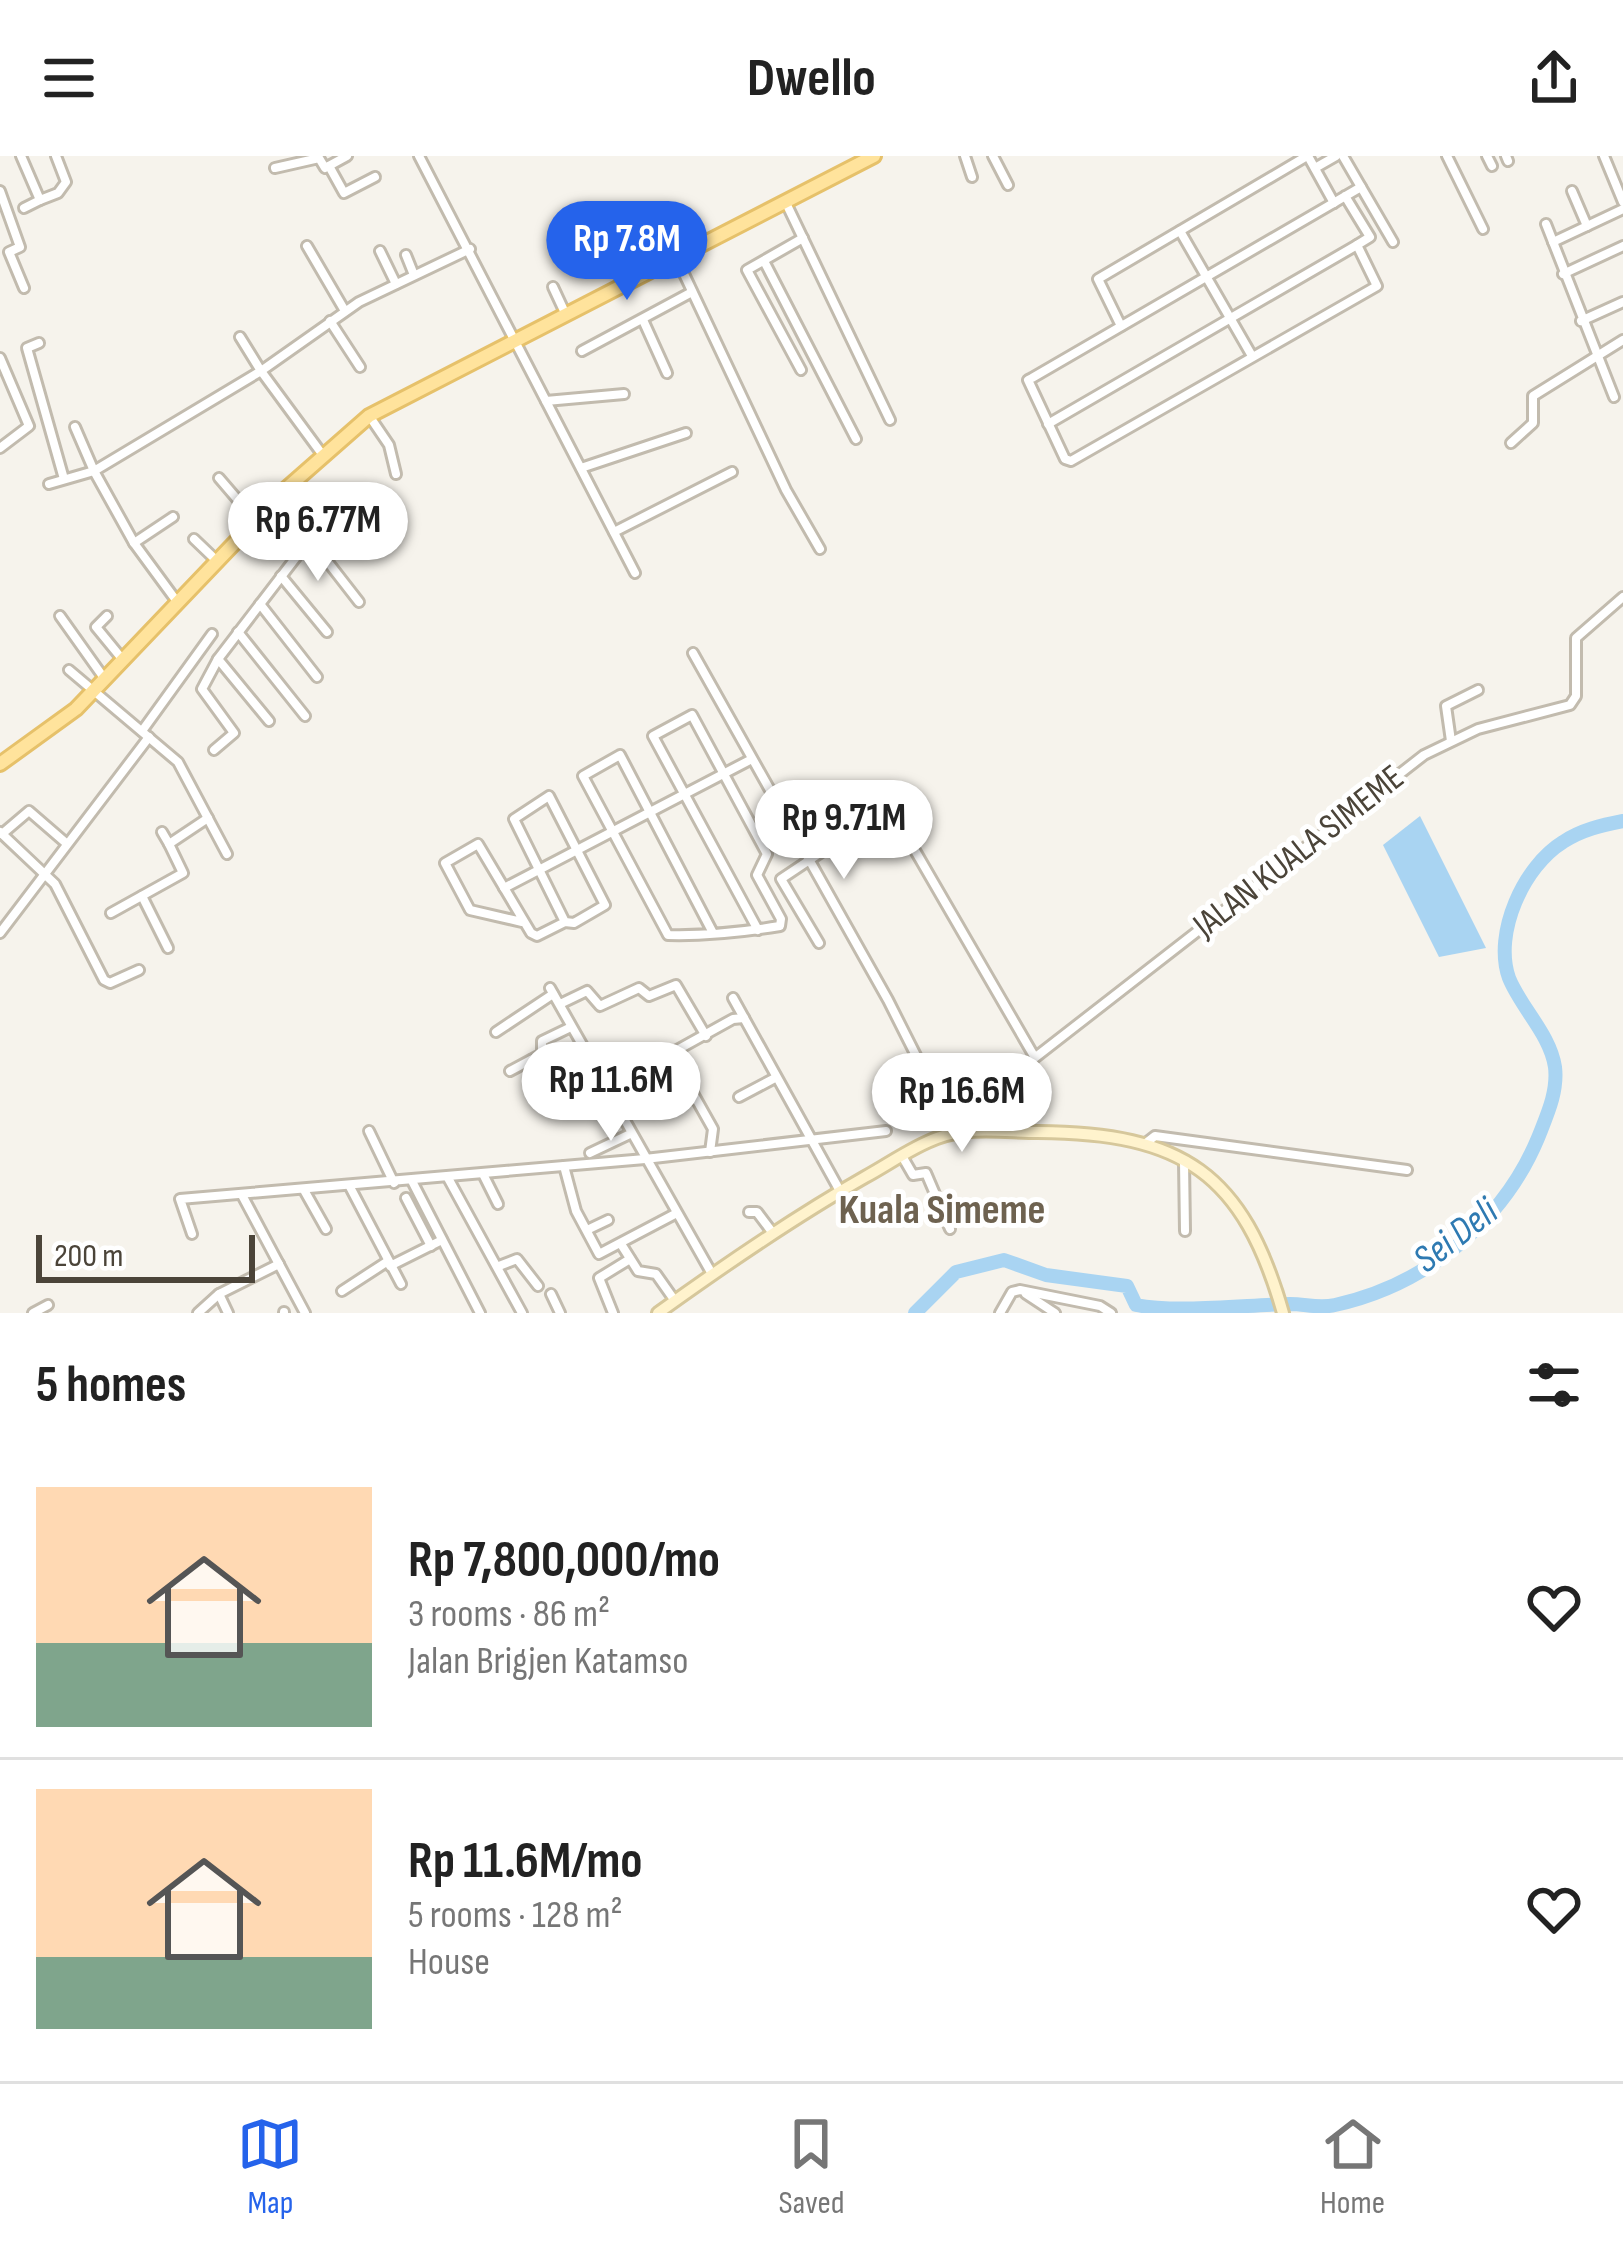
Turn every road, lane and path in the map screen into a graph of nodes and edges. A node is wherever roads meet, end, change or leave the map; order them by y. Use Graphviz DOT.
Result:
graph roads {
  1 [pos="21,156"];
  2 [pos="56,156"];
  3 [pos="419,156"];
  4 [pos="874,156"];
  5 [pos="965,156"];
  6 [pos="993,156"];
  7 [pos="1308,156"];
  8 [pos="1340,156"];
  9 [pos="1447,156"];
  10 [pos="1486,156"];
  11 [pos="1604,156"];
  12 [pos="343,157"];
  13 [pos="1293,160"];
  14 [pos="329,166"];
  15 [pos="1492,166"];
  16 [pos="274,168"];
  17 [pos="1315,168"];
  18 [pos="375,177"];
  19 [pos="971,177"];
  20 [pos="1008,185"];
  21 [pos="1361,187"];
  22 [pos="0,191"];
  23 [pos="1572,191"];
  24 [pos="1346,196"];
  25 [pos="40,200"];
  26 [pos="1334,202"];
  27 [pos="786,203"];
  28 [pos="1623,205"];
  29 [pos="24,208"];
  30 [pos="1546,224"];
  31 [pos="1587,226"];
  32 [pos="1385,228"];
  33 [pos="1484,229"];
  34 [pos="1180,231"];
  35 [pos="1370,237"];
  36 [pos="803,238"];
  37 [pos="1393,242"];
  38 [pos="1553,242"];
  39 [pos="1357,245"];
  40 [pos="307,246"];
  41 [pos="1623,246"];
  42 [pos="470,249"];
  43 [pos="380,251"];
  44 [pos="406,255"];
  45 [pos="676,257"];
  46 [pos="764,261"];
  47 [pos="1563,274"];
  48 [pos="414,275"];
  49 [pos="1206,277"];
  50 [pos="396,284"];
  51 [pos="553,287"];
  52 [pos="24,288"];
  53 [pos="692,292"];
  54 [pos="1623,302"];
  55 [pos="345,311"];
  56 [pos="567,316"];
  57 [pos="1229,317"];
  58 [pos="643,320"];
  59 [pos="330,321"];
  60 [pos="1581,321"];
  61 [pos="1121,326"];
  62 [pos="240,338"];
  63 [pos="1623,340"];
  64 [pos="39,343"];
  65 [pos="518,343"];
  66 [pos="581,351"];
  67 [pos="1594,354"];
  68 [pos="1252,356"];
  69 [pos="0,358"];
  70 [pos="360,367"];
  71 [pos="801,370"];
  72 [pos="261,371"];
  73 [pos="667,373"];
  74 [pos="624,394"];
  75 [pos="1614,397"];
  76 [pos="546,401"];
  77 [pos="369,416"];
  78 [pos="890,420"];
  79 [pos="1048,424"];
  80 [pos="75,427"];
  81 [pos="686,433"];
  82 [pos="856,440"];
  83 [pos="1511,443"];
  84 [pos="0,447"];
  85 [pos="322,454"];
  86 [pos="581,468"];
  87 [pos="94,471"];
  88 [pos="732,472"];
  89 [pos="396,474"];
  90 [pos="219,478"];
  91 [pos="64,479"];
  92 [pos="49,484"];
  93 [pos="287,488"];
  94 [pos="173,518"];
  95 [pos="256,521"];
  96 [pos="614,532"];
  97 [pos="194,539"];
  98 [pos="310,539"];
  99 [pos="134,543"];
  100 [pos="820,548"];
  101 [pos="218,562"];
  102 [pos="635,573"];
  103 [pos="281,576"];
  104 [pos="1623,597"];
  105 [pos="359,602"];
  106 [pos="179,604"];
  107 [pos="260,604"];
  108 [pos="60,616"];
  109 [pos="106,616"];
  110 [pos="238,632"];
  111 [pos="327,632"];
  112 [pos="212,634"];
  113 [pos="693,653"];
  114 [pos="218,659"];
  115 [pos="123,660"];
  116 [pos="70,670"];
  117 [pos="317,677"];
  118 [pos="106,680"];
  119 [pos="1478,690"];
  120 [pos="94,691"];
  121 [pos="305,716"];
  122 [pos="269,721"];
  123 [pos="146,734"];
  124 [pos="1451,741"];
  125 [pos="214,750"];
  126 [pos="750,760"];
  127 [pos="0,764"];
  128 [pos="724,772"];
  129 [pos="685,792"];
  130 [pos="650,812"];
  131 [pos="208,818"];
  132 [pos="614,831"];
  133 [pos="162,832"];
  134 [pos="1,833"];
  135 [pos="66,843"];
  136 [pos="169,844"];
  137 [pos="576,850"];
  138 [pos="227,854"];
  139 [pos="806,861"];
  140 [pos="538,869"];
  141 [pos="43,873"];
  142 [pos="504,888"];
  143 [pos="142,896"];
  144 [pos="112,913"];
  145 [pos="522,922"];
  146 [pos="565,922"];
  147 [pos="758,930"];
  148 [pos="0,933"];
  149 [pos="713,933"];
  150 [pos="819,943"];
  151 [pos="167,948"];
  152 [pos="140,970"];
  153 [pos="733,998"];
  154 [pos="560,1004"];
  155 [pos="744,1018"];
  156 [pos="571,1027"];
  157 [pos="496,1032"];
  158 [pos="706,1036"];
  159 [pos="672,1056"];
  160 [pos="1034,1056"];
  161 [pos="531,1060"];
  162 [pos="509,1071"];
  163 [pos="775,1078"];
  164 [pos="544,1086"];
  165 [pos="605,1090"];
  166 [pos="739,1097"];
  167 [pos="369,1131"];
  168 [pos="886,1131"];
  169 [pos="958,1132"];
  170 [pos="630,1134"];
  171 [pos="810,1142"];
  172 [pos="1146,1143"];
  173 [pos="710,1152"];
  174 [pos="590,1153"];
  175 [pos="902,1156"];
  176 [pos="645,1159"];
  177 [pos="1184,1162"];
  178 [pos="564,1166"];
  179 [pos="1407,1170"];
  180 [pos="483,1174"];
  181 [pos="448,1177"];
  182 [pos="412,1180"];
  183 [pos="394,1183"];
  184 [pos="350,1187"];
  185 [pos="304,1190"];
  186 [pos="841,1191"];
  187 [pos="242,1195"];
  188 [pos="406,1198"];
  189 [pos="498,1204"];
  190 [pos="749,1212"];
  191 [pos="675,1214"];
  192 [pos="608,1220"];
  193 [pos="326,1229"];
  194 [pos="950,1229"];
  195 [pos="587,1230"];
  196 [pos="1185,1231"];
  197 [pos="772,1232"];
  198 [pos="192,1234"];
  199 [pos="443,1239"];
  200 [pos="622,1244"];
  201 [pos="430,1246"];
  202 [pos="630,1259"];
  203 [pos="279,1264"];
  204 [pos="389,1264"];
  205 [pos="499,1266"];
  206 [pos="712,1275"];
  207 [pos="401,1284"];
  208 [pos="538,1286"];
  209 [pos="1020,1290"];
  210 [pos="342,1291"];
  211 [pos="219,1294"];
  212 [pos="551,1294"];
  213 [pos="675,1301"];
  214 [pos="48,1305"];
  215 [pos="33,1313"];
  216 [pos="198,1313"];
  217 [pos="228,1313"];
  218 [pos="305,1313"];
  219 [pos="480,1313"];
  220 [pos="522,1313"];
  221 [pos="560,1313"];
  222 [pos="613,1313"];
  223 [pos="658,1313"];
  224 [pos="1000,1313"];
  225 [pos="1055,1313"];
  226 [pos="1111,1313"];
  227 [pos="1283,1313"];
  1 -- 25 [label="street"];
  2 -- 25 [label="street"];
  3 -- 42 [label="street"];
  4 -- 27 [label="main road"];
  5 -- 19 [label="street"];
  6 -- 20 [label="street"];
  7 -- 13 [label="street"];
  7 -- 17 [label="street"];
  8 -- 17 [label="street"];
  8 -- 21 [label="street"];
  9 -- 33 [label="street"];
  10 -- 15 [label="street"];
  11 -- 28 [label="street"];
  12 -- 14 [label="street"];
  13 -- 34 [label="street"];
  14 -- 16 [label="street"];
  14 -- 18 [label="street"];
  17 -- 26 [label="street"];
  21 -- 24 [label="street"];
  21 -- 32 [label="street"];
  22 -- 52 [label="street"];
  23 -- 31 [label="street"];
  24 -- 26 [label="street"];
  24 -- 35 [label="street"];
  25 -- 29 [label="street"];
  26 -- 49 [label="street"];
  27 -- 36 [label="street"];
  27 -- 45 [label="main road"];
  28 -- 31 [label="street"];
  30 -- 38 [label="street"];
  31 -- 38 [label="street"];
  32 -- 35 [label="street"];
  32 -- 37 [label="street"];
  34 -- 49 [label="street"];
  34 -- 61 [label="street"];
  35 -- 39 [label="street"];
  36 -- 46 [label="street"];
  36 -- 78 [label="street"];
  38 -- 47 [label="street"];
  39 -- 57 [label="street"];
  39 -- 68 [label="street"];
  40 -- 55 [label="street"];
  41 -- 47 [label="street"];
  42 -- 48 [label="street"];
  42 -- 65 [label="street"];
  43 -- 50 [label="street"];
  44 -- 48 [label="street"];
  45 -- 53 [label="street"];
  45 -- 56 [label="main road"];
  46 -- 71 [label="street"];
  46 -- 82 [label="street"];
  47 -- 60 [label="street"];
  48 -- 50 [label="street"];
  49 -- 57 [label="street"];
  49 -- 61 [label="street"];
  50 -- 55 [label="street"];
  51 -- 56 [label="street"];
  53 -- 58 [label="street"];
  53 -- 100 [label="street"];
  54 -- 60 [label="street"];
  55 -- 59 [label="street"];
  56 -- 65 [label="main road"];
  57 -- 68 [label="street"];
  57 -- 79 [label="street"];
  58 -- 66 [label="street"];
  58 -- 73 [label="street"];
  59 -- 70 [label="street"];
  59 -- 72 [label="street"];
  60 -- 67 [label="street"];
  61 -- 79 [label="street"];
  62 -- 72 [label="street"];
  63 -- 67 [label="street"];
  64 -- 91 [label="street"];
  65 -- 76 [label="street"];
  65 -- 77 [label="main road"];
  67 -- 75 [label="street"];
  67 -- 83 [label="street"];
  68 -- 79 [label="street"];
  69 -- 84 [label="street"];
  72 -- 85 [label="street"];
  72 -- 87 [label="street"];
  74 -- 76 [label="street"];
  76 -- 86 [label="street"];
  77 -- 85 [label="main road"];
  77 -- 89 [label="street"];
  80 -- 87 [label="street"];
  81 -- 86 [label="street"];
  85 -- 93 [label="main road"];
  86 -- 96 [label="street"];
  87 -- 91 [label="street"];
  87 -- 99 [label="street"];
  88 -- 96 [label="street"];
  90 -- 95 [label="street"];
  91 -- 92 [label="street"];
  93 -- 95 [label="main road"];
  93 -- 98 [label="street"];
  94 -- 99 [label="street"];
  95 -- 101 [label="main road"];
  96 -- 102 [label="street"];
  97 -- 101 [label="street"];
  98 -- 103 [label="street"];
  98 -- 105 [label="street"];
  99 -- 106 [label="street"];
  101 -- 106 [label="main road"];
  103 -- 107 [label="street"];
  103 -- 111 [label="street"];
  104 -- 124 [label="street, JALAN KUALA SIMEME"];
  106 -- 115 [label="main road"];
  107 -- 110 [label="street"];
  107 -- 117 [label="street"];
  108 -- 118 [label="street"];
  109 -- 115 [label="street"];
  110 -- 114 [label="street"];
  110 -- 121 [label="street"];
  112 -- 123 [label="street"];
  113 -- 126 [label="street"];
  114 -- 122 [label="street"];
  114 -- 125 [label="street"];
  115 -- 118 [label="main road"];
  116 -- 120 [label="street"];
  118 -- 120 [label="main road"];
  119 -- 124 [label="street"];
  120 -- 123 [label="street"];
  120 -- 127 [label="main road"];
  123 -- 131 [label="street"];
  123 -- 135 [label="street"];
  124 -- 160 [label="street, JALAN KUALA SIMEME"];
  126 -- 128 [label="street"];
  126 -- 139 [label="street"];
  128 -- 129 [label="street"];
  128 -- 129 [label="street"];
  128 -- 147 [label="street"];
  129 -- 130 [label="street"];
  129 -- 147 [label="street"];
  130 -- 132 [label="street"];
  130 -- 132 [label="street"];
  130 -- 149 [label="street"];
  131 -- 136 [label="street"];
  131 -- 138 [label="street"];
  132 -- 137 [label="street"];
  132 -- 149 [label="street"];
  133 -- 136 [label="street"];
  134 -- 135 [label="street"];
  134 -- 141 [label="street"];
  135 -- 141 [label="street"];
  136 -- 143 [label="street"];
  137 -- 140 [label="street"];
  137 -- 140 [label="street"];
  137 -- 146 [label="street"];
  139 -- 150 [label="street"];
  139 -- 160 [label="street"];
  139 -- 169 [label="street"];
  140 -- 142 [label="street"];
  140 -- 146 [label="street"];
  141 -- 148 [label="street"];
  141 -- 152 [label="street"];
  142 -- 145 [label="street"];
  142 -- 145 [label="street"];
  143 -- 144 [label="street"];
  143 -- 151 [label="street"];
  145 -- 146 [label="street"];
  147 -- 149 [label="street"];
  153 -- 155 [label="street"];
  154 -- 156 [label="street"];
  154 -- 157 [label="street"];
  154 -- 158 [label="street"];
  155 -- 158 [label="street"];
  155 -- 163 [label="street"];
  156 -- 161 [label="street"];
  156 -- 165 [label="street"];
  158 -- 159 [label="street"];
  159 -- 165 [label="street"];
  159 -- 173 [label="street"];
  160 -- 169 [label="street, JALAN KUALA SIMEME"];
  161 -- 162 [label="street"];
  161 -- 164 [label="street"];
  163 -- 166 [label="street"];
  163 -- 171 [label="street"];
  165 -- 170 [label="street"];
  167 -- 183 [label="street"];
  168 -- 171 [label="street"];
  169 -- 172 [label="main road"];
  169 -- 175 [label="main road"];
  170 -- 174 [label="street"];
  170 -- 176 [label="street"];
  171 -- 173 [label="street"];
  171 -- 186 [label="street"];
  172 -- 177 [label="main road"];
  172 -- 179 [label="street"];
  173 -- 176 [label="street"];
  175 -- 186 [label="main road"];
  175 -- 194 [label="street"];
  176 -- 178 [label="street"];
  176 -- 191 [label="street"];
  177 -- 196 [label="street"];
  177 -- 227 [label="main road"];
  178 -- 180 [label="street"];
  178 -- 195 [label="street"];
  180 -- 181 [label="street"];
  180 -- 189 [label="street"];
  181 -- 182 [label="street"];
  181 -- 205 [label="street"];
  182 -- 183 [label="street"];
  182 -- 199 [label="street"];
  183 -- 184 [label="street"];
  184 -- 185 [label="street"];
  184 -- 204 [label="street"];
  185 -- 187 [label="street"];
  185 -- 193 [label="street"];
  186 -- 197 [label="main road"];
  187 -- 198 [label="street"];
  187 -- 203 [label="street"];
  188 -- 201 [label="street"];
  190 -- 197 [label="street"];
  191 -- 200 [label="street"];
  191 -- 206 [label="street"];
  192 -- 195 [label="street"];
  195 -- 200 [label="street"];
  197 -- 206 [label="main road"];
  199 -- 201 [label="street"];
  199 -- 219 [label="street"];
  200 -- 202 [label="street"];
  201 -- 204 [label="street"];
  202 -- 213 [label="street"];
  202 -- 222 [label="street"];
  203 -- 211 [label="street"];
  203 -- 218 [label="street"];
  204 -- 207 [label="street"];
  204 -- 210 [label="street"];
  205 -- 208 [label="street"];
  205 -- 220 [label="street"];
  206 -- 213 [label="main road"];
  209 -- 224 [label="street"];
  209 -- 225 [label="street"];
  209 -- 226 [label="street"];
  211 -- 216 [label="street"];
  211 -- 217 [label="street"];
  212 -- 221 [label="street"];
  213 -- 223 [label="main road"];
  214 -- 215 [label="street"];
}
